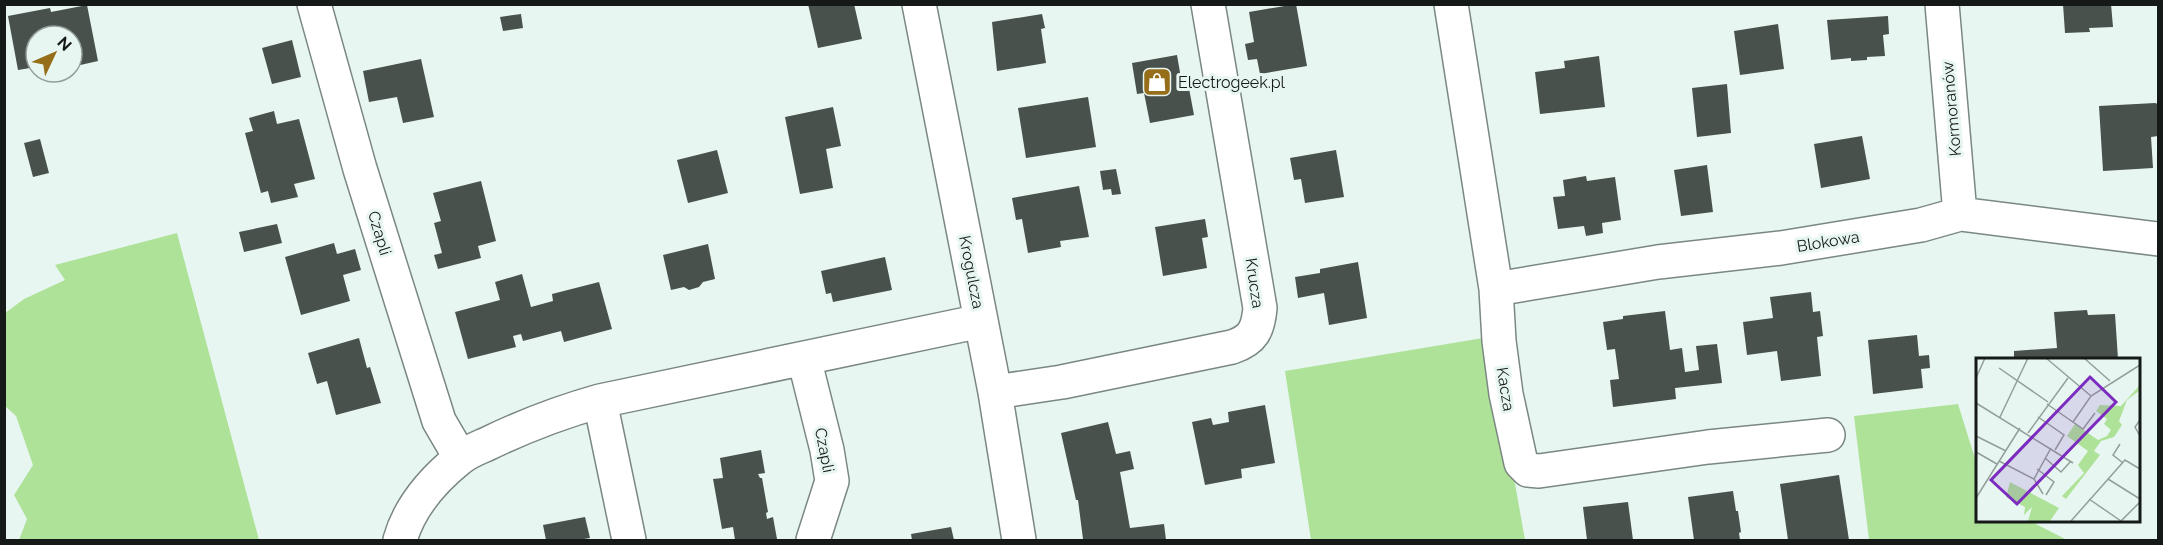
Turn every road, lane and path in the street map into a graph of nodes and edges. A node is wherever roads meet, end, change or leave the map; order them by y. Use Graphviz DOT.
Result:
graph roads {
  1 [pos="314,4"];
  2 [pos="919,4"];
  3 [pos="1208,4"];
  4 [pos="1450,4"];
  5 [pos="1942,4"];
  6 [pos="1960,214"];
  7 [pos="2158,239"];
  8 [pos="1496,289"];
  9 [pos="981,321"];
  10 [pos="804,358"];
  11 [pos="995,392"];
  12 [pos="600,401"];
  13 [pos="1828,435"];
  14 [pos="460,457"];
  15 [pos="400,540"];
  16 [pos="629,540"];
  17 [pos="813,540"];
  18 [pos="1019,540"];
  1 -- 14 [label="street, Czapli"];
  2 -- 9 [label="street, Krogulcza"];
  3 -- 11 [label="street, Krucza"];
  4 -- 8 [label="street, Kacza"];
  5 -- 6 [label="street, Kormoranów"];
  6 -- 7 [label="street, Blokowa"];
  6 -- 8 [label="street, Blokowa"];
  8 -- 13 [label="street, Kacza"];
  9 -- 10 [label="street"];
  9 -- 11 [label="street, Krogulcza"];
  10 -- 12 [label="street"];
  10 -- 17 [label="street, Czapli"];
  11 -- 18 [label="street, Krogulcza"];
  12 -- 14 [label="street"];
  12 -- 16 [label="street"];
  14 -- 15 [label="street"];
}
